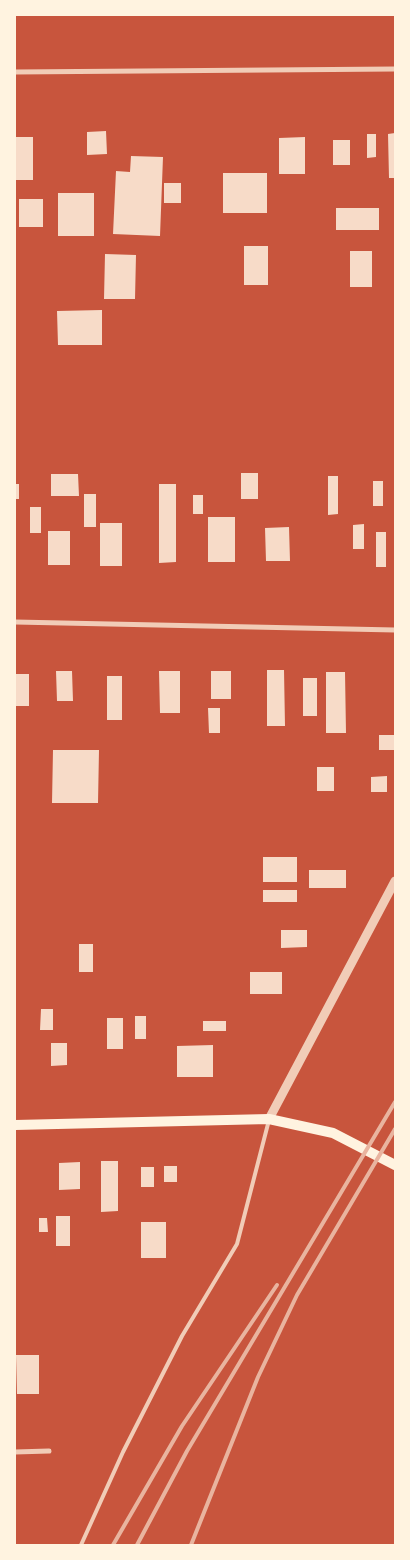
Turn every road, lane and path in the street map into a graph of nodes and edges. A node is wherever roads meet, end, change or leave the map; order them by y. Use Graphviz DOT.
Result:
graph roads {
  1 [pos="395,69"];
  2 [pos="15,72"];
  3 [pos="15,622"];
  4 [pos="395,630"];
  5 [pos="395,881"];
  6 [pos="269,1119"];
  7 [pos="15,1125"];
  8 [pos="395,1165"];
  9 [pos="49,1451"];
  10 [pos="15,1452"];
  11 [pos="81,1545"];
  1 -- 2 [label="street"];
  3 -- 4 [label="street"];
  5 -- 6 [label="street"];
  6 -- 7 [label="main road"];
  6 -- 8 [label="main road"];
  6 -- 11 [label="lane"];
  9 -- 10 [label="street"];
}
